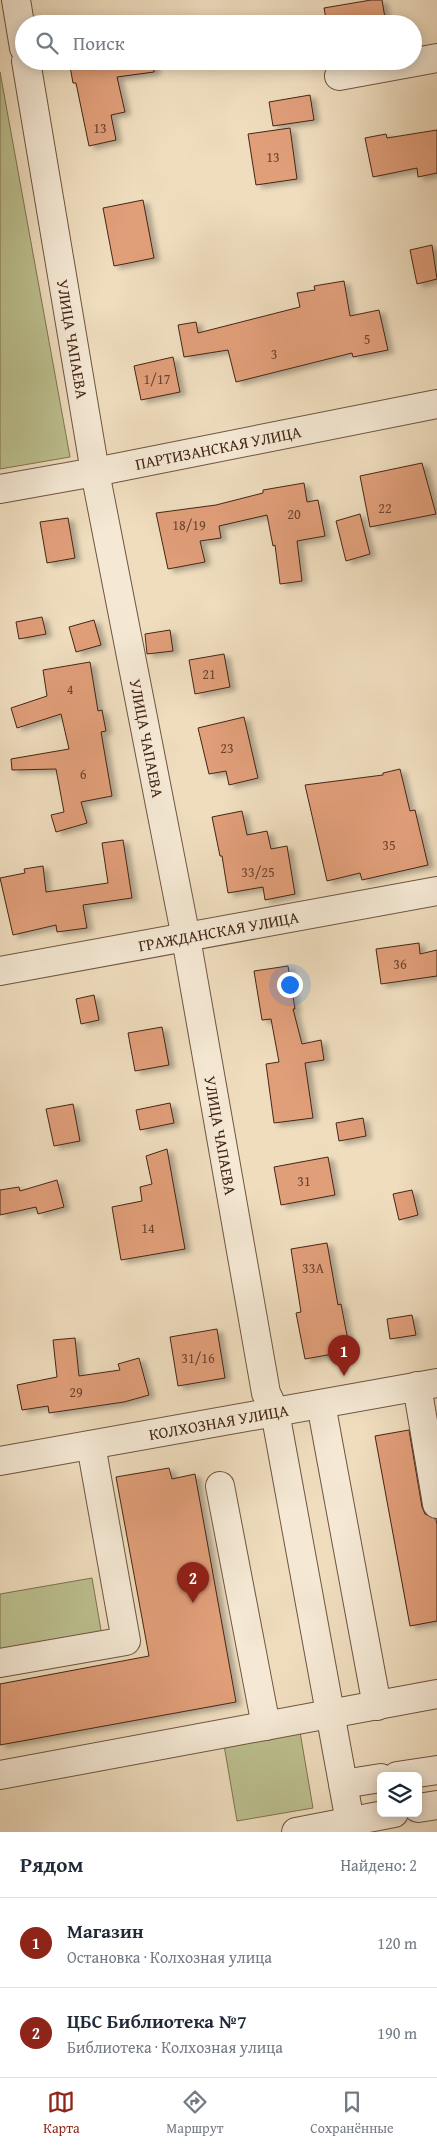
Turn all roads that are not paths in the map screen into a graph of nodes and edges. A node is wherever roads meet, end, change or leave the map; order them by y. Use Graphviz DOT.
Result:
graph roads {
  1 [pos="16,0"];
  2 [pos="18,15"];
  3 [pos="437,58"];
  4 [pos="422,61"];
  5 [pos="28,70"];
  6 [pos="372,70"];
  7 [pos="339,76"];
  8 [pos="437,404"];
  9 [pos="95,472"];
  10 [pos="0,489"];
  11 [pos="437,891"];
  12 [pos="186,938"];
  13 [pos="0,971"];
  14 [pos="427,1385"];
  15 [pos="321,1404"];
  16 [pos="274,1412"];
  17 [pos="91,1445"];
  18 [pos="0,1461"];
  19 [pos="220,1486"];
  20 [pos="437,1504"];
  21 [pos="0,1663"];
  22 [pos="437,1694"];
  23 [pos="377,1706"];
  24 [pos="330,1715"];
  25 [pos="266,1726"];
  26 [pos="437,1770"];
  27 [pos="422,1772"];
  28 [pos="0,1775"];
  29 [pos="377,1779"];
  30 [pos="342,1784"];
  31 [pos="437,1804"];
  32 [pos="422,1807"];
  33 [pos="377,1816"];
  34 [pos="350,1822"];
  35 [pos="296,1832"];
  1 -- 2 [label="street"];
  3 -- 4 [label="street"];
  5 -- 9 [label="street, УЛИЦА ЧАПАЕВА"];
  6 -- 7 [label="street"];
  8 -- 9 [label="street, ПАРТИЗАНСКАЯ УЛИЦА"];
  9 -- 10 [label="street, ПАРТИЗАНСКАЯ УЛИЦА"];
  9 -- 12 [label="street, УЛИЦА ЧАПАЕВА"];
  11 -- 12 [label="street, ГРАЖДАНСКАЯ УЛИЦА"];
  12 -- 13 [label="street, ГРАЖДАНСКАЯ УЛИЦА"];
  12 -- 16 [label="street, УЛИЦА ЧАПАЕВА"];
  14 -- 15 [label="street, КОЛХОЗНАЯ УЛИЦА"];
  14 -- 20 [label="street"];
  15 -- 16 [label="street, КОЛХОЗНАЯ УЛИЦА"];
  15 -- 23 [label="street"];
  16 -- 17 [label="street, КОЛХОЗНАЯ УЛИЦА"];
  16 -- 24 [label="street, УЛИЦА ЧАПАЕВА"];
  17 -- 18 [label="street, КОЛХОЗНАЯ УЛИЦА"];
  17 -- 21 [label="street"];
  19 -- 25 [label="street"];
  22 -- 23 [label="street"];
  23 -- 24 [label="street"];
  24 -- 25 [label="street"];
  24 -- 30 [label="street, УЛИЦА ЧАПАЕВА"];
  25 -- 28 [label="street"];
  26 -- 27 [label="street"];
  29 -- 30 [label="street"];
  30 -- 34 [label="street, УЛИЦА ЧАПАЕВА"];
  31 -- 32 [label="street"];
  33 -- 34 [label="street"];
  34 -- 35 [label="street"];
}
